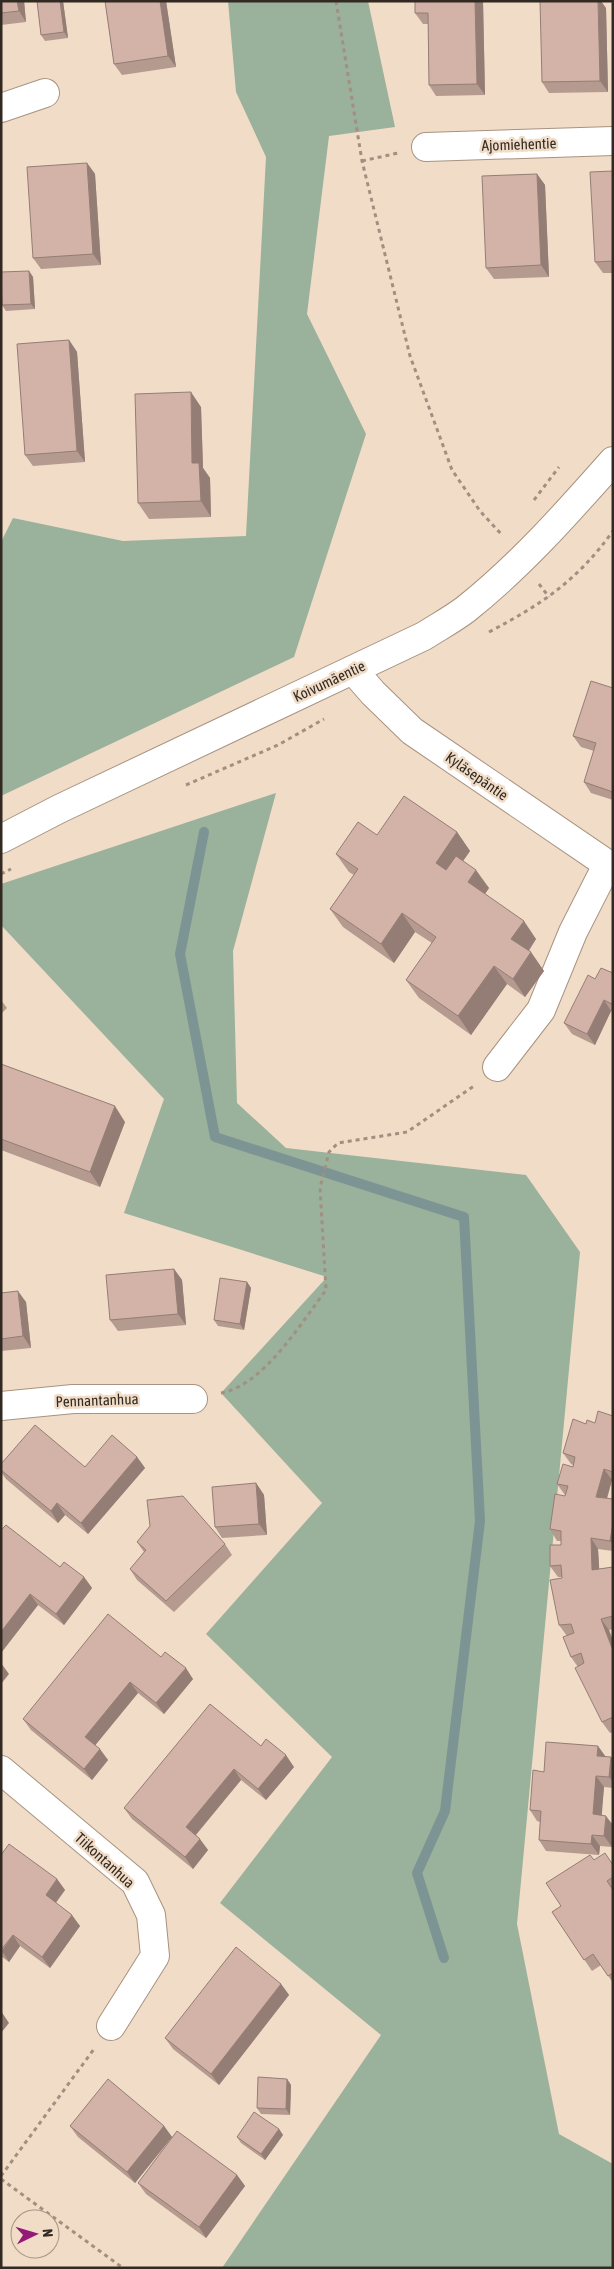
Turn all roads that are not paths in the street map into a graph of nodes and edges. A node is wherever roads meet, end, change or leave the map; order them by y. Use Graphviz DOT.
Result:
graph roads {
  1 [pos="45,93"];
  2 [pos="1,108"];
  3 [pos="613,141"];
  4 [pos="426,147"];
  5 [pos="613,461"];
  6 [pos="354,670"];
  7 [pos="1,839"];
  8 [pos="610,866"];
  9 [pos="497,1067"];
  10 [pos="194,1399"];
  11 [pos="1,1406"];
  12 [pos="1,1770"];
  13 [pos="111,2026"];
  1 -- 2 [label="street"];
  3 -- 4 [label="street, Ajomiehentie"];
  5 -- 6 [label="street, Koivumäentie"];
  6 -- 7 [label="street, Koivumäentie"];
  6 -- 8 [label="street, Kyläsepäntie"];
  8 -- 9 [label="street"];
  10 -- 11 [label="street, Pennantanhua"];
  12 -- 13 [label="street, Tiikontanhua"];
}
